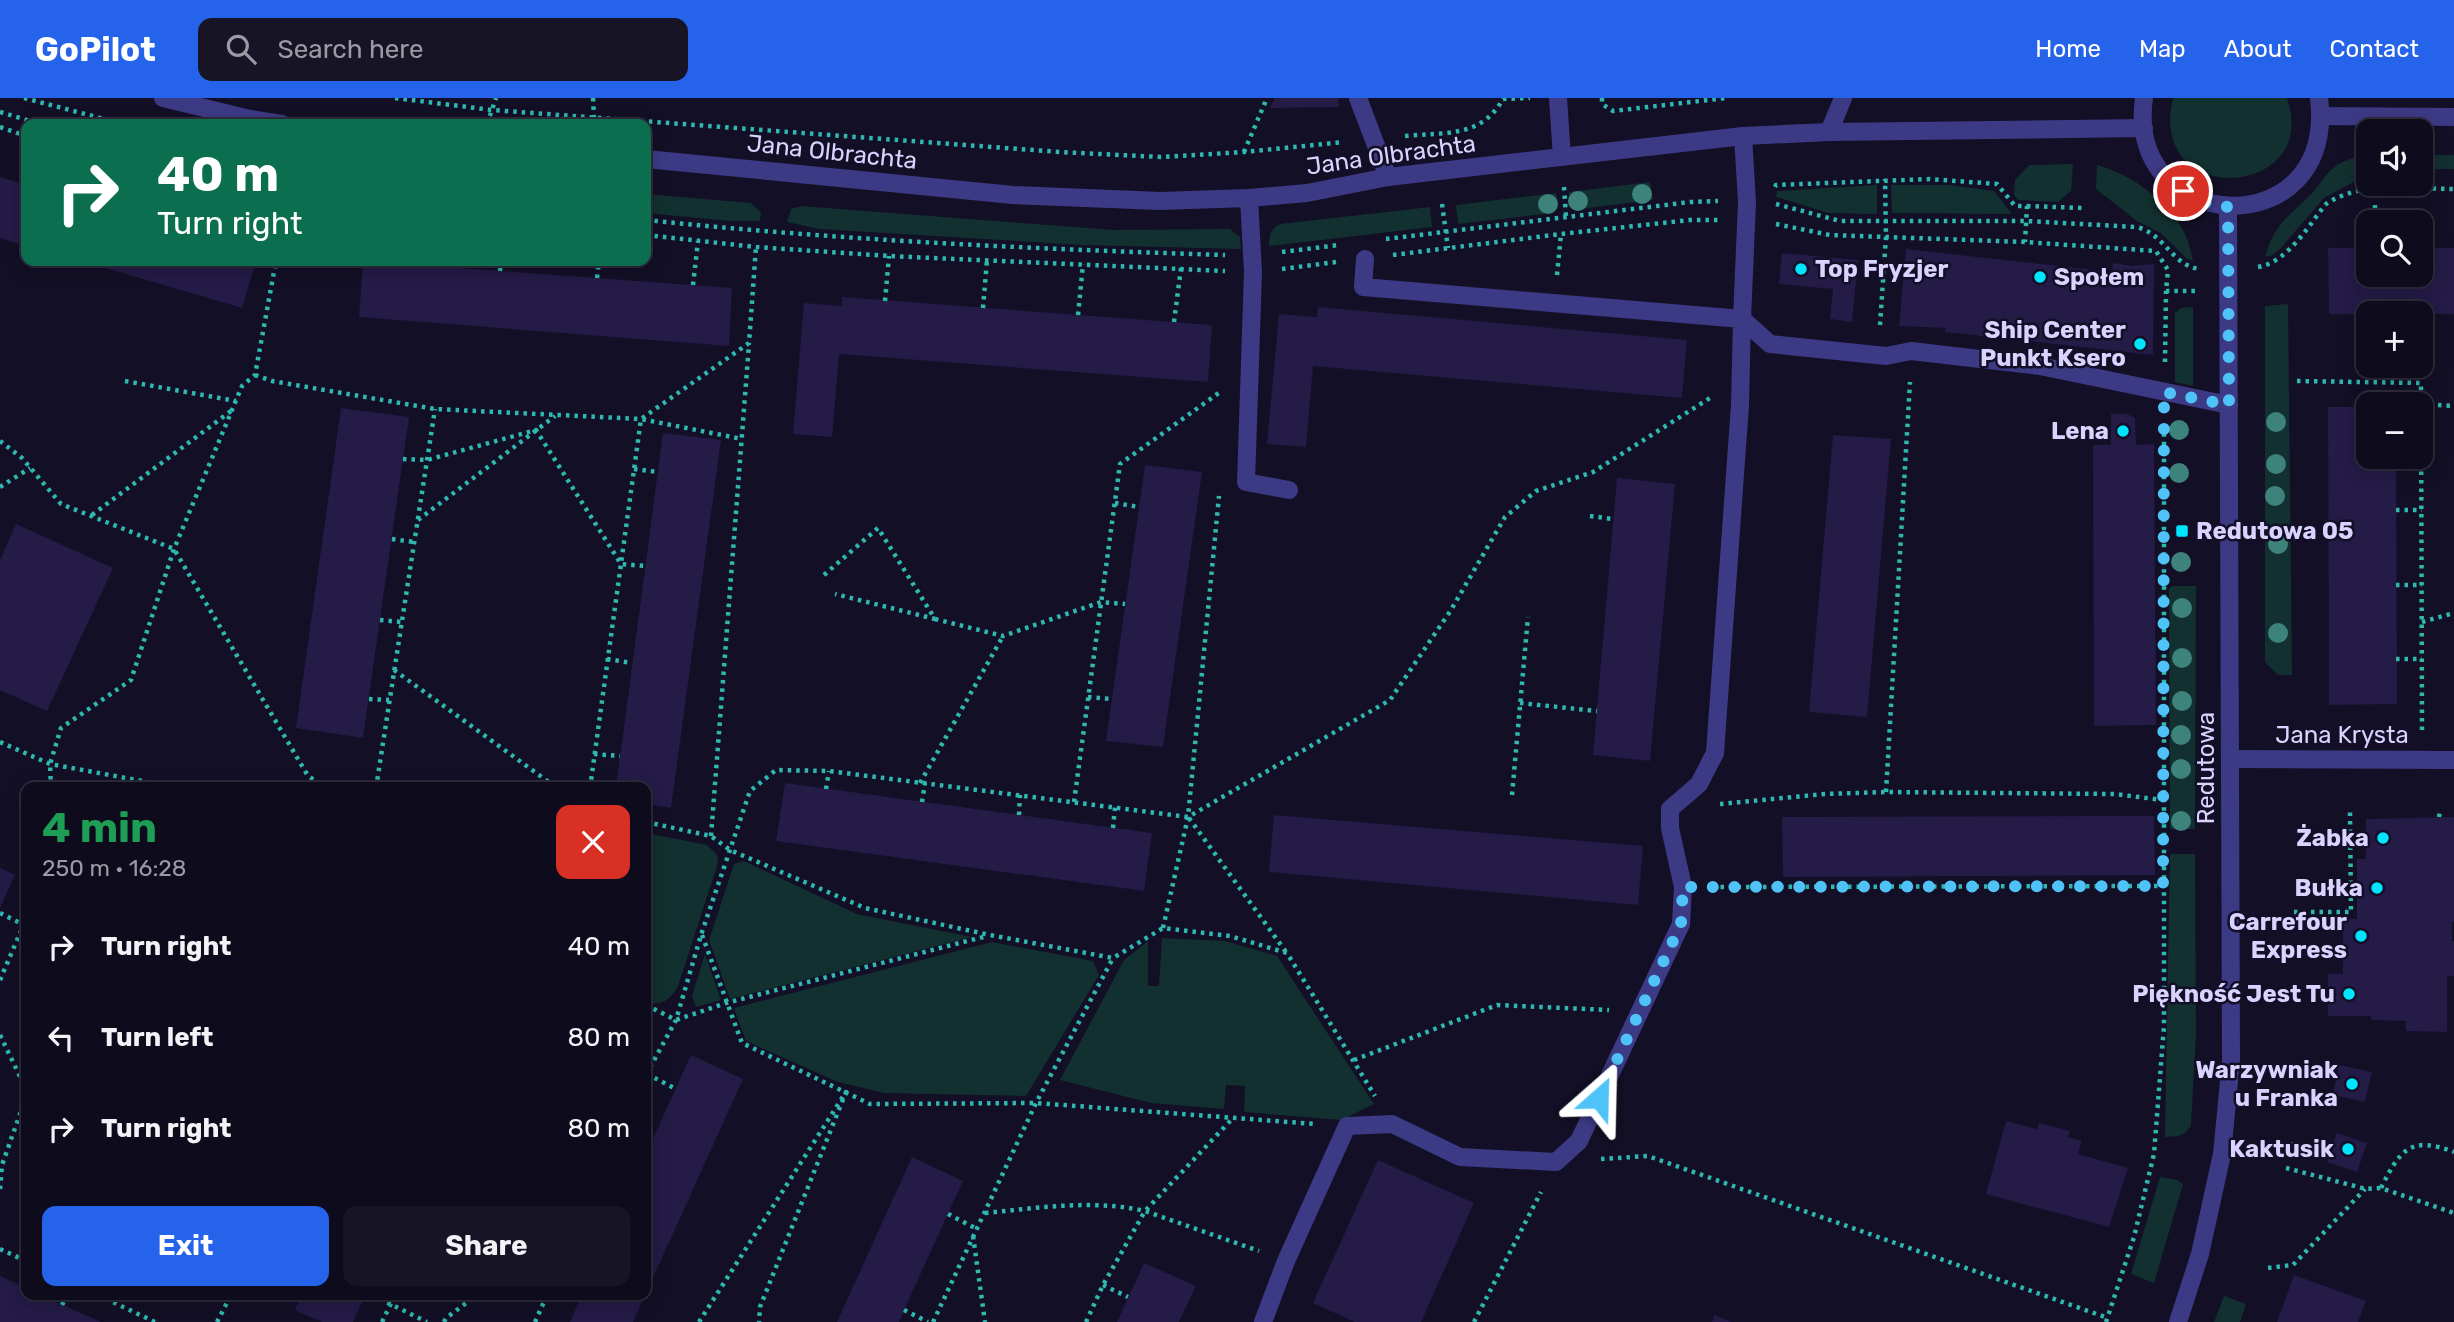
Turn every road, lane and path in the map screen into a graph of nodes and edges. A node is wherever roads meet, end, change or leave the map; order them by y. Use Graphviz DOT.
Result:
graph roads {
  1 [pos="24,98"];
  2 [pos="163,98"];
  3 [pos="395,98"];
  4 [pos="496,98"];
  5 [pos="593,98"];
  6 [pos="1267,98"];
  7 [pos="1359,98"];
  8 [pos="1501,98"];
  9 [pos="1534,98"];
  10 [pos="1558,98"];
  11 [pos="1602,98"];
  12 [pos="1726,98"];
  13 [pos="1843,98"];
  14 [pos="2144,98"];
  15 [pos="1689,100"];
  16 [pos="2320,107"];
  17 [pos="492,110"];
  18 [pos="0,112"];
  19 [pos="594,117"];
  20 [pos="2454,117"];
  21 [pos="23,119"];
  22 [pos="104,119"];
  23 [pos="250,119"];
  24 [pos="489,119"];
  25 [pos="621,119"];
  26 [pos="651,121"];
  27 [pos="0,127"];
  28 [pos="2144,128"];
  29 [pos="1829,132"];
  30 [pos="21,134"];
  31 [pos="1433,134"];
  32 [pos="1743,136"];
  33 [pos="1373,140"];
  34 [pos="1434,142"];
  35 [pos="1244,152"];
  36 [pos="1562,157"];
  37 [pos="651,159"];
  38 [pos="1388,177"];
  39 [pos="1885,179"];
  40 [pos="2433,188"];
  41 [pos="2454,189"];
  42 [pos="2356,191"];
  43 [pos="1249,198"];
  44 [pos="1747,202"];
  45 [pos="1767,203"];
  46 [pos="1442,204"];
  47 [pos="2375,205"];
  48 [pos="2027,206"];
  49 [pos="2228,207"];
  50 [pos="2082,208"];
  51 [pos="2375,210"];
  52 [pos="1887,219"];
  53 [pos="651,221"];
  54 [pos="1747,221"];
  55 [pos="2026,221"];
  56 [pos="1445,231"];
  57 [pos="651,236"];
  58 [pos="1886,237"];
  59 [pos="1376,240"];
  60 [pos="698,241"];
  61 [pos="2025,242"];
  62 [pos="1349,244"];
  63 [pos="756,247"];
  64 [pos="1448,248"];
  65 [pos="889,256"];
  66 [pos="1365,259"];
  67 [pos="987,260"];
  68 [pos="1083,264"];
  69 [pos="1253,264"];
  70 [pos="275,266"];
  71 [pos="500,266"];
  72 [pos="598,266"];
  73 [pos="2260,267"];
  74 [pos="1181,268"];
  75 [pos="2198,269"];
  76 [pos="500,271"];
  77 [pos="597,278"];
  78 [pos="694,285"];
  79 [pos="2166,291"];
  80 [pos="2197,291"];
  81 [pos="885,301"];
  82 [pos="982,308"];
  83 [pos="1078,315"];
  84 [pos="1742,319"];
  85 [pos="1174,322"];
  86 [pos="1880,332"];
  87 [pos="749,343"];
  88 [pos="1912,351"];
  89 [pos="255,375"];
  90 [pos="125,381"];
  91 [pos="2297,381"];
  92 [pos="1229,385"];
  93 [pos="2164,392"];
  94 [pos="2421,392"];
  95 [pos="1715,395"];
  96 [pos="236,401"];
  97 [pos="2433,404"];
  98 [pos="2229,405"];
  99 [pos="2454,405"];
  100 [pos="435,409"];
  101 [pos="232,410"];
  102 [pos="555,416"];
  103 [pos="641,419"];
  104 [pos="536,430"];
  105 [pos="742,439"];
  106 [pos="0,441"];
  107 [pos="403,459"];
  108 [pos="427,460"];
  109 [pos="30,468"];
  110 [pos="634,469"];
  111 [pos="2421,469"];
  112 [pos="658,472"];
  113 [pos="0,487"];
  114 [pos="1289,491"];
  115 [pos="1219,494"];
  116 [pos="1115,503"];
  117 [pos="1139,507"];
  118 [pos="2396,510"];
  119 [pos="2422,510"];
  120 [pos="91,516"];
  121 [pos="1590,516"];
  122 [pos="1614,519"];
  123 [pos="417,521"];
  124 [pos="392,539"];
  125 [pos="414,542"];
  126 [pos="174,549"];
  127 [pos="621,564"];
  128 [pos="645,566"];
  129 [pos="824,575"];
  130 [pos="2396,585"];
  131 [pos="2422,585"];
  132 [pos="835,594"];
  133 [pos="1101,602"];
  134 [pos="1125,604"];
  135 [pos="2454,613"];
  136 [pos="1528,617"];
  137 [pos="935,619"];
  138 [pos="380,620"];
  139 [pos="401,622"];
  140 [pos="2422,622"];
  141 [pos="1003,636"];
  142 [pos="607,659"];
  143 [pos="2396,659"];
  144 [pos="2422,659"];
  145 [pos="632,663"];
  146 [pos="394,670"];
  147 [pos="1088,697"];
  148 [pos="369,699"];
  149 [pos="1112,699"];
  150 [pos="389,700"];
  151 [pos="1520,704"];
  152 [pos="1597,711"];
  153 [pos="2422,734"];
  154 [pos="0,742"];
  155 [pos="594,754"];
  156 [pos="620,756"];
  157 [pos="2230,759"];
  158 [pos="2454,760"];
  159 [pos="50,764"];
  160 [pos="829,771"];
  161 [pos="51,782"];
  162 [pos="148,782"];
  163 [pos="318,782"];
  164 [pos="377,782"];
  165 [pos="549,782"];
  166 [pos="591,782"];
  167 [pos="923,783"];
  168 [pos="826,789"];
  169 [pos="1886,792"];
  170 [pos="1512,795"];
  171 [pos="1020,796"];
  172 [pos="2162,800"];
  173 [pos="922,802"];
  174 [pos="1074,802"];
  175 [pos="1115,807"];
  176 [pos="1670,809"];
  177 [pos="2350,810"];
  178 [pos="1019,815"];
  179 [pos="1188,817"];
  180 [pos="651,823"];
  181 [pos="1113,828"];
  182 [pos="710,836"];
  183 [pos="730,850"];
  184 [pos="2163,886"];
  185 [pos="1683,887"];
  186 [pos="2294,912"];
  187 [pos="0,913"];
  188 [pos="21,921"];
  189 [pos="1163,928"];
  190 [pos="21,931"];
  191 [pos="701,935"];
  192 [pos="990,935"];
  193 [pos="1287,953"];
  194 [pos="1113,958"];
  195 [pos="0,981"];
  196 [pos="726,1003"];
  197 [pos="651,1008"];
  198 [pos="1640,1011"];
  199 [pos="676,1020"];
  200 [pos="0,1035"];
  201 [pos="1354,1060"];
  202 [pos="651,1066"];
  203 [pos="651,1077"];
  204 [pos="21,1079"];
  205 [pos="676,1089"];
  206 [pos="846,1092"];
  207 [pos="1035,1103"];
  208 [pos="21,1111"];
  209 [pos="1232,1119"];
  210 [pos="1392,1124"];
  211 [pos="1347,1126"];
  212 [pos="2290,1144"];
  213 [pos="2454,1152"];
  214 [pos="2329,1154"];
  215 [pos="1556,1162"];
  216 [pos="2286,1167"];
  217 [pos="2381,1188"];
  218 [pos="0,1189"];
  219 [pos="2366,1189"];
  220 [pos="1146,1211"];
  221 [pos="984,1213"];
  222 [pos="2454,1213"];
  223 [pos="948,1214"];
  224 [pos="977,1228"];
  225 [pos="973,1236"];
  226 [pos="0,1249"];
  227 [pos="21,1259"];
  228 [pos="1286,1261"];
  229 [pos="2268,1268"];
  230 [pos="1103,1285"];
  231 [pos="1128,1297"];
  232 [pos="64,1300"];
  233 [pos="109,1300"];
  234 [pos="228,1300"];
  235 [pos="383,1300"];
  236 [pos="393,1300"];
  237 [pos="470,1300"];
  238 [pos="545,1300"];
  239 [pos="391,1304"];
  240 [pos="62,1305"];
  241 [pos="904,1310"];
  242 [pos="2107,1320"];
  243 [pos="155,1322"];
  244 [pos="216,1322"];
  245 [pos="383,1322"];
  246 [pos="427,1322"];
  247 [pos="444,1322"];
  248 [pos="535,1322"];
  249 [pos="699,1322"];
  250 [pos="759,1322"];
  251 [pos="931,1322"];
  252 [pos="985,1322"];
  253 [pos="1086,1322"];
  254 [pos="1263,1322"];
  255 [pos="1474,1322"];
  256 [pos="2178,1322"];
  1 -- 22 [label="path"];
  2 -- 23 [label="street"];
  3 -- 17 [label="path"];
  4 -- 17 [label="path"];
  5 -- 19 [label="path"];
  6 -- 35 [label="path"];
  7 -- 33 [label="street"];
  8 -- 9 [label="path"];
  8 -- 31 [label="path"];
  10 -- 36 [label="street"];
  11 -- 15 [label="path"];
  12 -- 15 [label="path"];
  13 -- 29 [label="street"];
  14 -- 28 [label="street"];
  16 -- 20 [label="street"];
  16 -- 49 [label="street"];
  17 -- 19 [label="path"];
  17 -- 24 [label="path"];
  18 -- 21 [label="path"];
  19 -- 25 [label="path"];
  26 -- 35 [label="path"];
  27 -- 30 [label="path"];
  28 -- 29 [label="street, Jana Olbrachta"];
  28 -- 49 [label="street"];
  29 -- 32 [label="street, Jana Olbrachta"];
  31 -- 33 [label="path"];
  31 -- 34 [label="path"];
  32 -- 36 [label="street, Jana Olbrachta"];
  32 -- 44 [label="street"];
  33 -- 35 [label="path"];
  33 -- 38 [label="street"];
  36 -- 38 [label="street, Jana Olbrachta"];
  37 -- 43 [label="street, Jana Olbrachta"];
  38 -- 43 [label="street, Jana Olbrachta"];
  39 -- 45 [label="path"];
  39 -- 48 [label="path"];
  39 -- 52 [label="path"];
  40 -- 41 [label="path"];
  42 -- 73 [label="path"];
  43 -- 69 [label="street"];
  44 -- 45 [label="path"];
  44 -- 54 [label="street"];
  44 -- 56 [label="path"];
  45 -- 52 [label="path"];
  46 -- 56 [label="path"];
  47 -- 51 [label="path"];
  48 -- 50 [label="path"];
  48 -- 55 [label="path"];
  49 -- 98 [label="street, Redutowa"];
  52 -- 55 [label="path"];
  52 -- 58 [label="path"];
  53 -- 69 [label="path"];
  54 -- 58 [label="path"];
  54 -- 64 [label="path"];
  54 -- 84 [label="street"];
  55 -- 61 [label="path"];
  55 -- 75 [label="path"];
  56 -- 59 [label="path"];
  56 -- 64 [label="path"];
  57 -- 60 [label="path"];
  58 -- 61 [label="path"];
  58 -- 86 [label="path"];
  60 -- 63 [label="path"];
  60 -- 78 [label="path"];
  61 -- 79 [label="path"];
  62 -- 69 [label="path"];
  63 -- 65 [label="path"];
  63 -- 87 [label="path"];
  64 -- 66 [label="path"];
  65 -- 67 [label="path"];
  65 -- 81 [label="path"];
  66 -- 69 [label="path"];
  66 -- 84 [label="street"];
  67 -- 68 [label="path"];
  67 -- 82 [label="path"];
  68 -- 74 [label="path"];
  68 -- 83 [label="path"];
  69 -- 74 [label="path"];
  69 -- 114 [label="street"];
  70 -- 89 [label="path"];
  71 -- 76 [label="path"];
  72 -- 77 [label="path"];
  74 -- 85 [label="path"];
  79 -- 80 [label="path"];
  79 -- 93 [label="path"];
  84 -- 88 [label="street"];
  84 -- 176 [label="street"];
  87 -- 103 [label="path"];
  87 -- 105 [label="path"];
  88 -- 93 [label="street"];
  88 -- 169 [label="path"];
  89 -- 96 [label="path"];
  89 -- 100 [label="path"];
  90 -- 96 [label="path"];
  91 -- 94 [label="path"];
  92 -- 116 [label="path"];
  93 -- 98 [label="street"];
  93 -- 172 [label="path"];
  95 -- 179 [label="path"];
  96 -- 101 [label="path"];
  97 -- 99 [label="path"];
  98 -- 157 [label="street, Redutowa"];
  100 -- 102 [label="path"];
  100 -- 108 [label="path"];
  101 -- 120 [label="path"];
  101 -- 126 [label="path"];
  102 -- 103 [label="path"];
  102 -- 104 [label="path"];
  103 -- 105 [label="path"];
  103 -- 110 [label="path"];
  104 -- 108 [label="path"];
  104 -- 123 [label="path"];
  104 -- 127 [label="path"];
  105 -- 182 [label="path"];
  106 -- 109 [label="path"];
  107 -- 108 [label="path"];
  108 -- 123 [label="path"];
  109 -- 113 [label="path"];
  109 -- 120 [label="path"];
  110 -- 112 [label="path"];
  110 -- 127 [label="path"];
  111 -- 119 [label="path"];
  115 -- 179 [label="path"];
  116 -- 117 [label="path"];
  116 -- 133 [label="path"];
  118 -- 119 [label="path"];
  119 -- 131 [label="path"];
  120 -- 126 [label="path"];
  121 -- 122 [label="path"];
  123 -- 125 [label="path"];
  124 -- 125 [label="path"];
  125 -- 139 [label="path"];
  126 -- 159 [label="path"];
  126 -- 163 [label="path"];
  127 -- 128 [label="path"];
  127 -- 142 [label="path"];
  129 -- 137 [label="path"];
  130 -- 131 [label="path"];
  131 -- 140 [label="path"];
  132 -- 137 [label="path"];
  133 -- 134 [label="path"];
  133 -- 141 [label="path"];
  133 -- 147 [label="path"];
  135 -- 140 [label="path"];
  136 -- 151 [label="path"];
  137 -- 141 [label="path"];
  138 -- 139 [label="path"];
  139 -- 146 [label="path"];
  140 -- 144 [label="path"];
  141 -- 167 [label="path"];
  142 -- 145 [label="path"];
  142 -- 155 [label="path"];
  143 -- 144 [label="path"];
  144 -- 153 [label="path"];
  146 -- 150 [label="path"];
  146 -- 165 [label="path"];
  147 -- 149 [label="path"];
  147 -- 174 [label="path"];
  148 -- 150 [label="path"];
  150 -- 164 [label="path"];
  151 -- 152 [label="path"];
  151 -- 170 [label="path"];
  154 -- 159 [label="path"];
  155 -- 156 [label="path"];
  155 -- 166 [label="path"];
  157 -- 158 [label="street, Jana Krysta"];
  157 -- 256 [label="street, Redutowa"];
  159 -- 161 [label="path"];
  159 -- 162 [label="path"];
  160 -- 167 [label="path"];
  160 -- 168 [label="path"];
  160 -- 183 [label="path"];
  167 -- 171 [label="path"];
  167 -- 173 [label="path"];
  169 -- 172 [label="path"];
  169 -- 176 [label="path"];
  171 -- 174 [label="path"];
  171 -- 178 [label="path"];
  172 -- 184 [label="path"];
  174 -- 175 [label="path"];
  175 -- 179 [label="path"];
  175 -- 181 [label="path"];
  176 -- 185 [label="street"];
  177 -- 186 [label="path"];
  179 -- 189 [label="path"];
  179 -- 193 [label="path"];
  180 -- 182 [label="path"];
  182 -- 183 [label="path"];
  183 -- 191 [label="path"];
  183 -- 192 [label="path"];
  184 -- 185 [label="path"];
  184 -- 242 [label="path"];
  185 -- 198 [label="street"];
  187 -- 188 [label="path"];
  189 -- 193 [label="path"];
  189 -- 194 [label="path"];
  190 -- 195 [label="path"];
  191 -- 196 [label="path"];
  191 -- 199 [label="path"];
  192 -- 194 [label="path"];
  192 -- 196 [label="path"];
  193 -- 201 [label="path"];
  194 -- 207 [label="path"];
  196 -- 199 [label="path"];
  196 -- 206 [label="path"];
  197 -- 199 [label="path"];
  198 -- 201 [label="path"];
  198 -- 215 [label="street"];
  199 -- 202 [label="path"];
  200 -- 204 [label="path"];
  201 -- 210 [label="path"];
  203 -- 205 [label="path"];
  206 -- 207 [label="path"];
  206 -- 249 [label="path"];
  206 -- 250 [label="path"];
  207 -- 209 [label="path"];
  207 -- 221 [label="path"];
  208 -- 218 [label="path"];
  209 -- 211 [label="path"];
  209 -- 220 [label="path"];
  210 -- 211 [label="street"];
  210 -- 215 [label="street"];
  211 -- 228 [label="street"];
  212 -- 214 [label="path"];
  213 -- 217 [label="path"];
  215 -- 242 [label="path"];
  215 -- 255 [label="path"];
  216 -- 219 [label="path"];
  217 -- 219 [label="path"];
  217 -- 222 [label="path"];
  219 -- 229 [label="path"];
  220 -- 221 [label="path"];
  220 -- 228 [label="path"];
  220 -- 230 [label="path"];
  221 -- 224 [label="path"];
  223 -- 224 [label="path"];
  224 -- 225 [label="path"];
  225 -- 251 [label="path"];
  225 -- 252 [label="path"];
  226 -- 227 [label="path"];
  228 -- 254 [label="street"];
  230 -- 231 [label="path"];
  230 -- 253 [label="path"];
  232 -- 240 [label="path"];
  233 -- 243 [label="path"];
  234 -- 244 [label="path"];
  235 -- 239 [label="path"];
  236 -- 239 [label="path"];
  237 -- 247 [label="path"];
  238 -- 248 [label="path"];
  239 -- 245 [label="path"];
  239 -- 246 [label="path"];
  241 -- 251 [label="path"];
}
